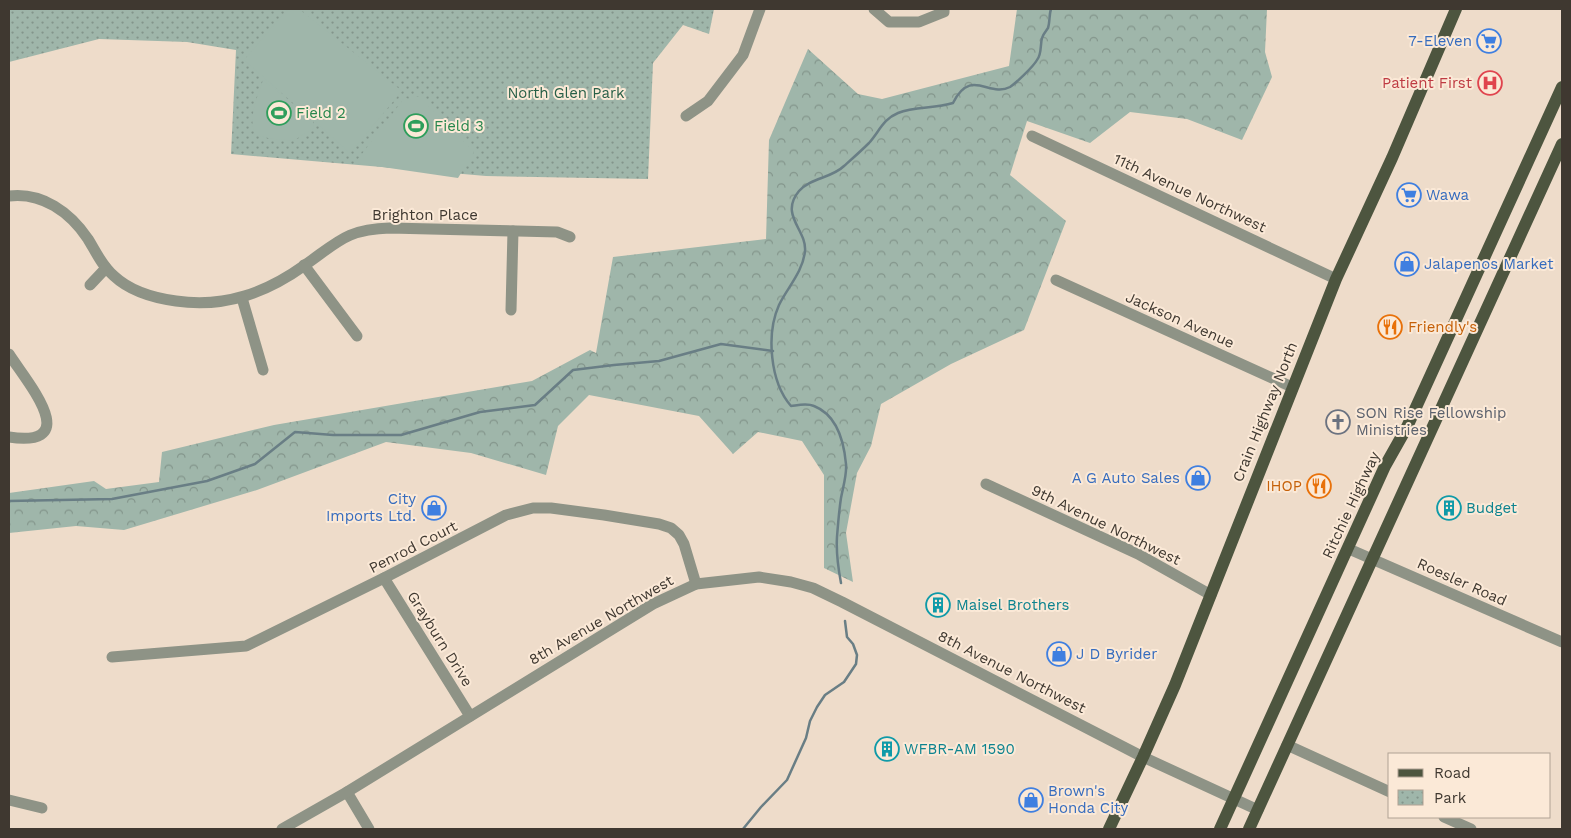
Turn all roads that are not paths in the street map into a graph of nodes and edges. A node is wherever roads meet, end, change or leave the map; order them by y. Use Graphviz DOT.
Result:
graph roads {
  1 [pos="760,9"];
  2 [pos="874,9"];
  3 [pos="944,9"];
  4 [pos="1456,9"];
  5 [pos="1562,87"];
  6 [pos="686,116"];
  7 [pos="1032,136"];
  8 [pos="1562,144"];
  9 [pos="9,196"];
  10 [pos="513,232"];
  11 [pos="570,237"];
  12 [pos="304,266"];
  13 [pos="106,268"];
  14 [pos="1336,279"];
  15 [pos="1056,280"];
  16 [pos="90,285"];
  17 [pos="242,298"];
  18 [pos="511,310"];
  19 [pos="357,336"];
  20 [pos="9,354"];
  21 [pos="263,370"];
  22 [pos="1292,387"];
  23 [pos="9,437"];
  24 [pos="986,484"];
  25 [pos="1349,548"];
  26 [pos="1372,559"];
  27 [pos="384,578"];
  28 [pos="696,584"];
  29 [pos="1211,595"];
  30 [pos="1562,642"];
  31 [pos="112,657"];
  32 [pos="470,716"];
  33 [pos="1287,746"];
  34 [pos="1144,757"];
  35 [pos="1388,791"];
  36 [pos="347,792"];
  37 [pos="1234,799"];
  38 [pos="9,800"];
  39 [pos="42,808"];
  40 [pos="1258,810"];
  41 [pos="1446,818"];
  42 [pos="282,829"];
  43 [pos="369,829"];
  44 [pos="1109,829"];
  45 [pos="1220,829"];
  46 [pos="1249,829"];
  47 [pos="1471,829"];
  1 -- 6 [label="street"];
  2 -- 3 [label="street"];
  4 -- 14 [label="main road, Crain Highway North"];
  5 -- 25 [label="main road, Ritchie Highway"];
  7 -- 14 [label="street, 11th Avenue Northwest"];
  8 -- 26 [label="main road"];
  9 -- 13 [label="street, Brighton Place"];
  10 -- 11 [label="street, Brighton Place"];
  10 -- 12 [label="street, Brighton Place"];
  10 -- 18 [label="street"];
  12 -- 17 [label="street, Brighton Place"];
  12 -- 19 [label="street"];
  13 -- 16 [label="street"];
  13 -- 17 [label="street, Brighton Place"];
  14 -- 22 [label="main road, Crain Highway North"];
  15 -- 22 [label="street, Jackson Avenue"];
  17 -- 21 [label="street"];
  20 -- 23 [label="street"];
  22 -- 29 [label="main road, Crain Highway North"];
  24 -- 29 [label="street, 9th Avenue Northwest"];
  25 -- 26 [label="street, Roesler Road"];
  25 -- 37 [label="main road, Ritchie Highway"];
  26 -- 30 [label="street, Roesler Road"];
  26 -- 33 [label="main road"];
  27 -- 28 [label="street, Penrod Court"];
  27 -- 31 [label="street, Penrod Court"];
  27 -- 32 [label="street, Grayburn Drive"];
  28 -- 32 [label="street, 8th Avenue Northwest"];
  28 -- 34 [label="street, 8th Avenue Northwest"];
  29 -- 34 [label="main road, Crain Highway North"];
  32 -- 36 [label="street, 8th Avenue Northwest"];
  33 -- 35 [label="street"];
  33 -- 40 [label="main road"];
  34 -- 37 [label="street, 8th Avenue Northwest"];
  34 -- 44 [label="main road, Crain Highway North"];
  36 -- 42 [label="street, 8th Avenue Northwest"];
  36 -- 43 [label="street"];
  37 -- 40 [label="street, 8th Avenue Northwest"];
  37 -- 45 [label="main road, Ritchie Highway"];
  38 -- 39 [label="street"];
  40 -- 46 [label="main road"];
  41 -- 47 [label="street"];
}
